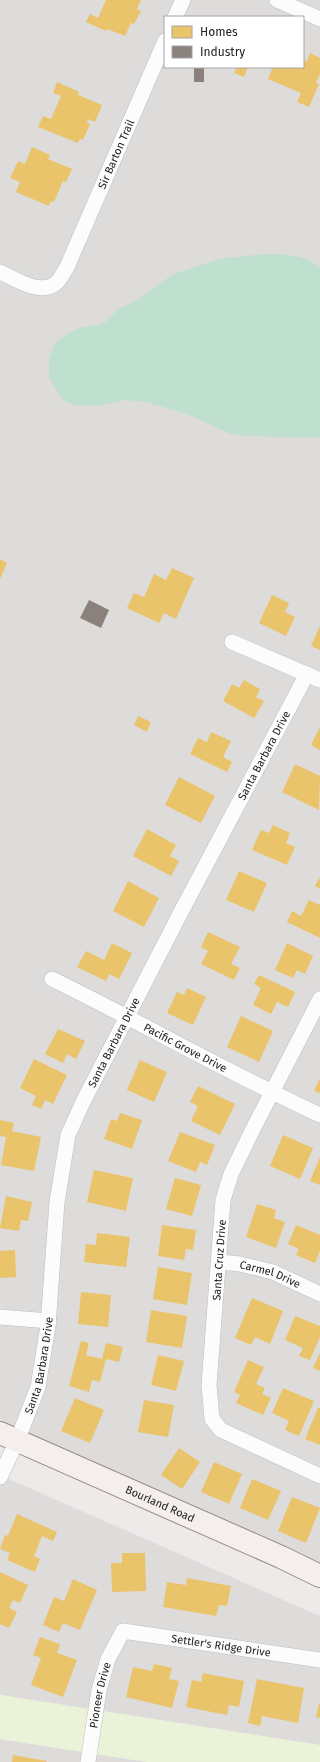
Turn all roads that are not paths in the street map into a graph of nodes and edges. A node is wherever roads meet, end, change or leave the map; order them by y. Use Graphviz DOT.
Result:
graph roads {
  1 [pos="183,0"];
  2 [pos="277,0"];
  3 [pos="175,16"];
  4 [pos="320,19"];
  5 [pos="164,43"];
  6 [pos="0,272"];
  7 [pos="232,642"];
  8 [pos="313,677"];
  9 [pos="52,979"];
  10 [pos="320,999"];
  11 [pos="128,1016"];
  12 [pos="271,1092"];
  13 [pos="320,1115"];
  14 [pos="219,1262"];
  15 [pos="320,1294"];
  16 [pos="0,1317"];
  17 [pos="49,1321"];
  18 [pos="8,1437"];
  19 [pos="0,1476"];
  20 [pos="320,1476"];
  21 [pos="320,1576"];
  22 [pos="123,1631"];
  23 [pos="320,1660"];
  24 [pos="88,1762"];
  1 -- 3 [label="street"];
  2 -- 4 [label="street"];
  5 -- 6 [label="street, Sir Barton Trail"];
  7 -- 8 [label="street"];
  8 -- 11 [label="street, Santa Barbara Drive"];
  9 -- 11 [label="street, Pacific Grove Drive"];
  10 -- 12 [label="street, Santa Cruz Drive"];
  11 -- 12 [label="street, Pacific Grove Drive"];
  11 -- 17 [label="street, Santa Barbara Drive"];
  12 -- 13 [label="street, Pacific Grove Drive"];
  12 -- 14 [label="street, Santa Cruz Drive"];
  14 -- 15 [label="street, Carmel Drive"];
  14 -- 20 [label="street, Santa Cruz Drive"];
  16 -- 17 [label="street"];
  17 -- 18 [label="street, Santa Barbara Drive"];
  18 -- 19 [label="street, Santa Barbara Drive"];
  18 -- 21 [label="main road, Bourland Road"];
  22 -- 23 [label="street, Settler's Ridge Drive"];
  22 -- 24 [label="street, Pioneer Drive"];
}
